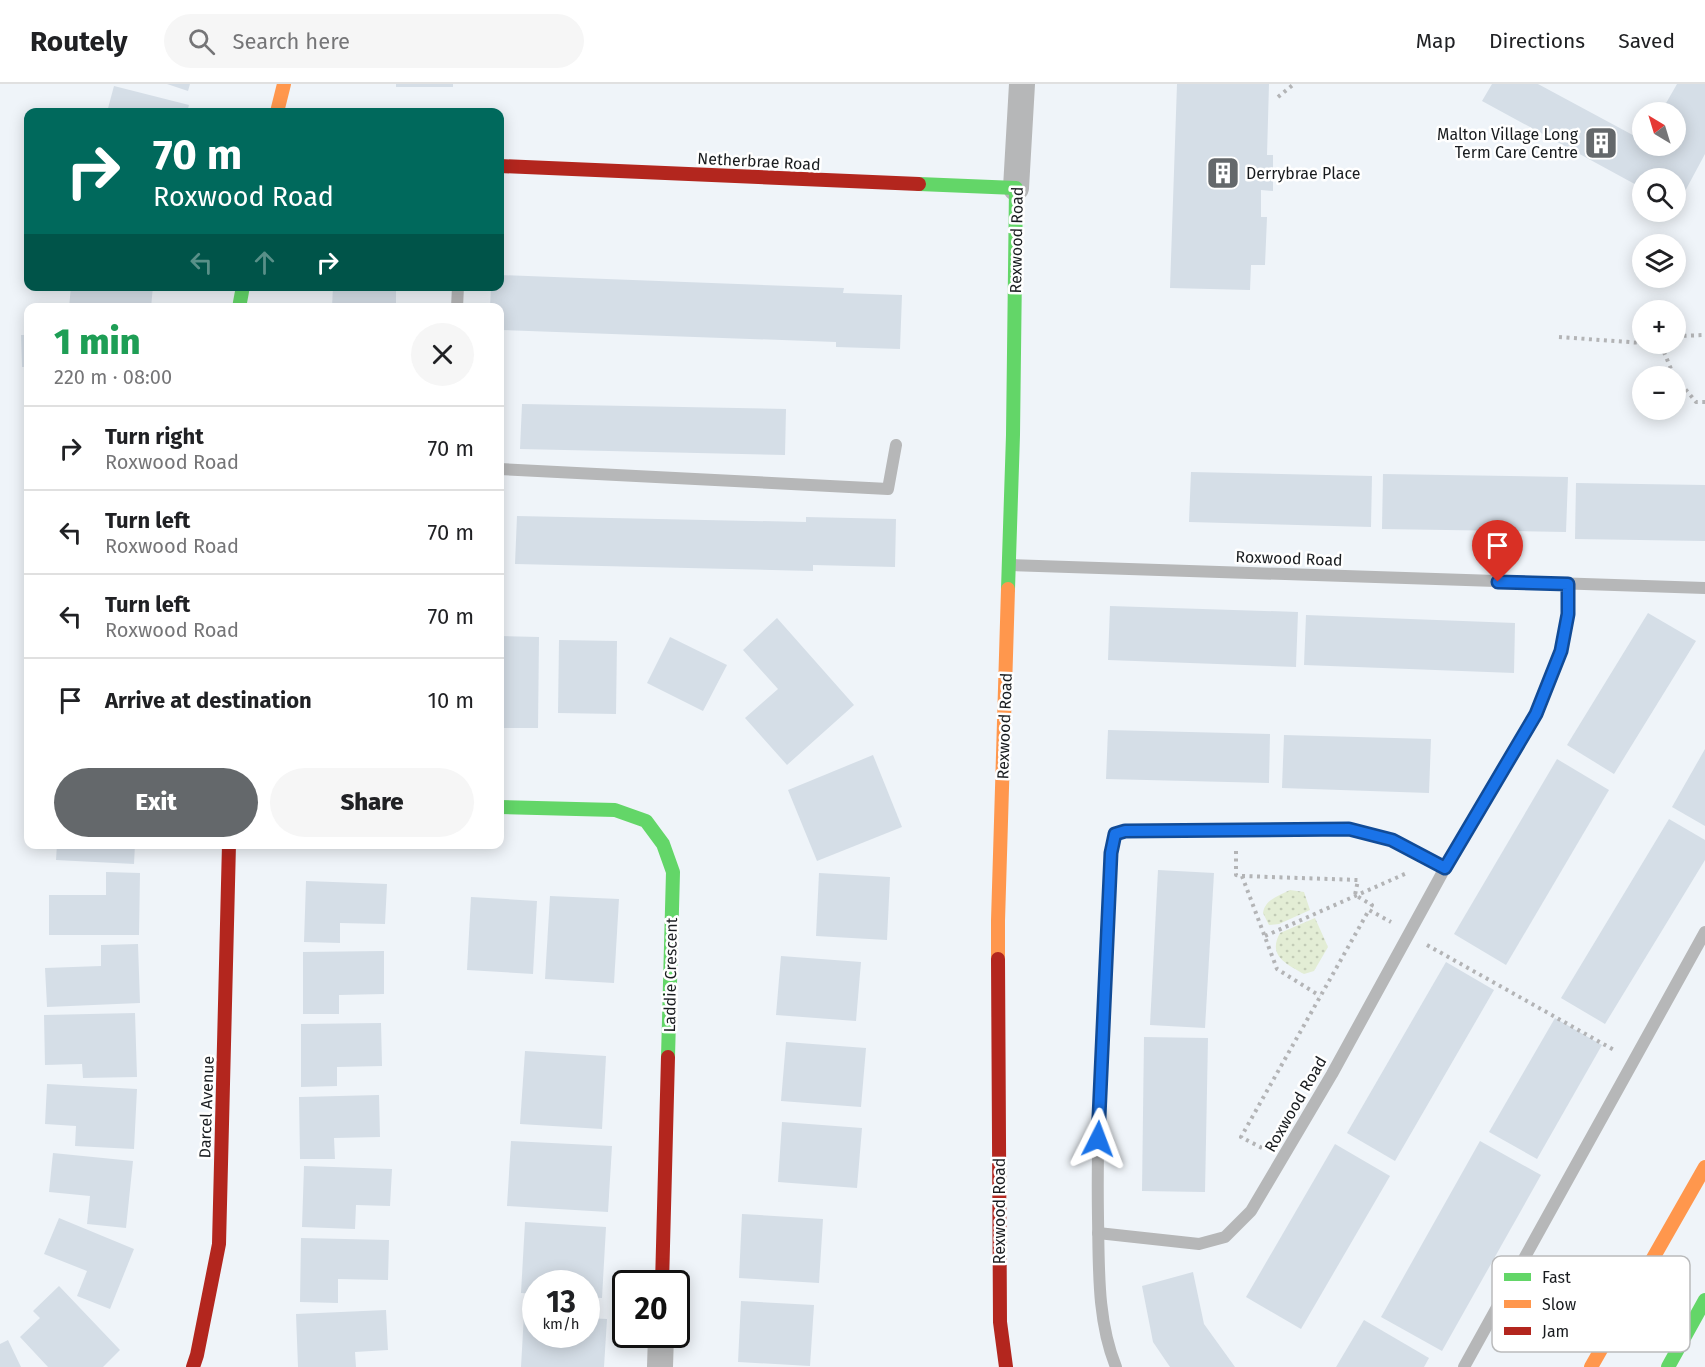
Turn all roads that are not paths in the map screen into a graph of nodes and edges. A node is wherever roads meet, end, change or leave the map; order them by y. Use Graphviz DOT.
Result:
graph roads {
  1 [pos="284,84"];
  2 [pos="1022,84"];
  3 [pos="278,108"];
  4 [pos="504,166"];
  5 [pos="1016,188"];
  6 [pos="896,445"];
  7 [pos="504,469"];
  8 [pos="1009,565"];
  9 [pos="1568,584"];
  10 [pos="1705,588"];
  11 [pos="504,807"];
  12 [pos="229,849"];
  13 [pos="1445,868"];
  14 [pos="1705,932"];
  15 [pos="1705,1167"];
  16 [pos="1098,1233"];
  17 [pos="1526,1256"];
  18 [pos="1655,1256"];
  19 [pos="662,1270"];
  20 [pos="1705,1300"];
  21 [pos="1492,1317"];
  22 [pos="1690,1327"];
  23 [pos="661,1348"];
  24 [pos="1600,1352"];
  25 [pos="1676,1352"];
  26 [pos="193,1367"];
  27 [pos="660,1367"];
  28 [pos="1006,1367"];
  29 [pos="1116,1367"];
  30 [pos="1464,1367"];
  31 [pos="1592,1367"];
  32 [pos="1668,1367"];
  1 -- 3 [label="street"];
  2 -- 5 [label="street, Rexwood Road"];
  4 -- 5 [label="street, Netherbrae Road"];
  5 -- 8 [label="street, Rexwood Road"];
  6 -- 7 [label="lane"];
  8 -- 9 [label="lane, Roxwood Road"];
  8 -- 28 [label="street, Rexwood Road"];
  9 -- 10 [label="lane, Roxwood Road"];
  9 -- 13 [label="lane, Roxwood Road"];
  11 -- 19 [label="street, Laddie Crescent"];
  12 -- 26 [label="street, Darcel Avenue"];
  13 -- 16 [label="lane, Roxwood Road"];
  13 -- 16 [label="lane"];
  14 -- 17 [label="lane"];
  15 -- 18 [label="street"];
  16 -- 29 [label="lane"];
  20 -- 22 [label="street"];
  21 -- 30 [label="lane"];
  23 -- 27 [label="street"];
  24 -- 31 [label="street"];
  25 -- 32 [label="street"];
}
